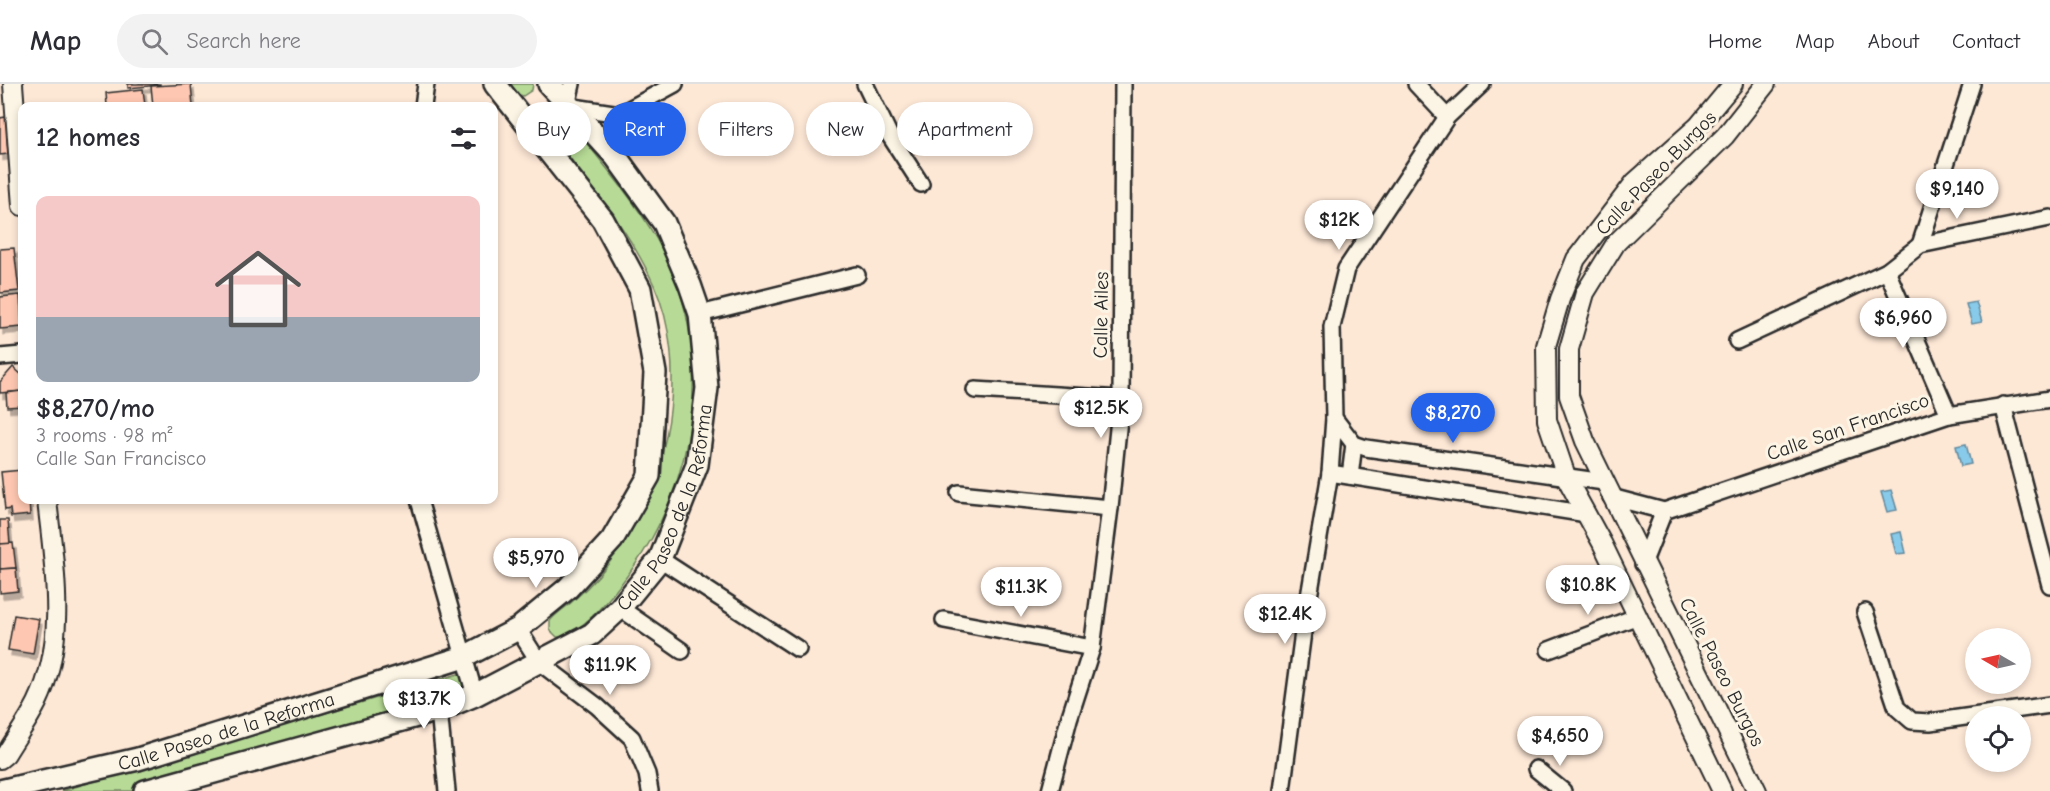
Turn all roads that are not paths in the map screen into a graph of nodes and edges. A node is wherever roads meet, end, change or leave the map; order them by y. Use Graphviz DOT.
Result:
graph roads {
  1 [pos="13,84"];
  2 [pos="426,84"];
  3 [pos="495,84"];
  4 [pos="549,84"];
  5 [pos="572,84"];
  6 [pos="675,84"];
  7 [pos="865,84"];
  8 [pos="1123,84"];
  9 [pos="1416,84"];
  10 [pos="1482,84"];
  11 [pos="1733,84"];
  12 [pos="1766,84"];
  13 [pos="1972,84"];
  14 [pos="424,102"];
  15 [pos="564,102"];
  16 [pos="568,102"];
  17 [pos="591,110"];
  18 [pos="516,111"];
  19 [pos="1447,117"];
  20 [pos="591,131"];
  21 [pos="18,132"];
  22 [pos="551,156"];
  23 [pos="921,184"];
  24 [pos="2050,218"];
  25 [pos="1920,244"];
  26 [pos="1887,271"];
  27 [pos="857,275"];
  28 [pos="700,314"];
  29 [pos="1737,341"];
  30 [pos="18,355"];
  31 [pos="0,357"];
  32 [pos="975,390"];
  33 [pos="1121,399"];
  34 [pos="2050,399"];
  35 [pos="2003,405"];
  36 [pos="1949,415"];
  37 [pos="1334,418"];
  38 [pos="1354,444"];
  39 [pos="1330,473"];
  40 [pos="1350,476"];
  41 [pos="1567,479"];
  42 [pos="1607,489"];
  43 [pos="959,493"];
  44 [pos="47,504"];
  45 [pos="420,504"];
  46 [pos="1110,508"];
  47 [pos="1664,511"];
  48 [pos="1587,514"];
  49 [pos="1626,529"];
  50 [pos="1602,543"];
  51 [pos="660,559"];
  52 [pos="1643,564"];
  53 [pos="2050,585"];
  54 [pos="620,608"];
  55 [pos="1865,612"];
  56 [pos="1638,616"];
  57 [pos="944,620"];
  58 [pos="518,629"];
  59 [pos="1092,648"];
  60 [pos="798,650"];
  61 [pos="1549,650"];
  62 [pos="682,651"];
  63 [pos="464,657"];
  64 [pos="539,662"];
  65 [pos="475,695"];
  66 [pos="2050,705"];
  67 [pos="439,710"];
  68 [pos="0,759"];
  69 [pos="1536,769"];
  70 [pos="0,791"];
  71 [pos="146,791"];
  72 [pos="447,791"];
  73 [pos="650,791"];
  74 [pos="1050,791"];
  75 [pos="1282,791"];
  76 [pos="1563,791"];
  77 [pos="1722,791"];
  78 [pos="1757,791"];
  1 -- 21 [label="street"];
  2 -- 14 [label="street"];
  3 -- 18 [label="main road, Calle Paseo de la Reforma"];
  4 -- 15 [label="main road, Calle Paseo de la Reforma"];
  5 -- 16 [label="street"];
  6 -- 17 [label="street"];
  7 -- 23 [label="street"];
  8 -- 33 [label="street, Calle Ailes"];
  9 -- 19 [label="street"];
  10 -- 19 [label="street"];
  11 -- 41 [label="street, Calle Paseo Burgos"];
  12 -- 42 [label="street, Calle Paseo Burgos"];
  13 -- 25 [label="street"];
  19 -- 37 [label="street"];
  20 -- 28 [label="main road, Calle Paseo de la Reforma"];
  22 -- 58 [label="main road, Calle Paseo de la Reforma"];
  24 -- 25 [label="street"];
  25 -- 26 [label="street"];
  26 -- 29 [label="street"];
  26 -- 36 [label="street"];
  27 -- 28 [label="street"];
  28 -- 51 [label="main road, Calle Paseo de la Reforma"];
  30 -- 31 [label="street"];
  32 -- 33 [label="street"];
  33 -- 46 [label="street, Calle Ailes"];
  34 -- 35 [label="street, Calle San Francisco"];
  35 -- 36 [label="street, Calle San Francisco"];
  35 -- 53 [label="street"];
  36 -- 47 [label="street, Calle San Francisco"];
  37 -- 38 [label="street"];
  37 -- 39 [label="street"];
  38 -- 40 [label="street"];
  38 -- 41 [label="street"];
  39 -- 40 [label="street"];
  39 -- 75 [label="street"];
  40 -- 48 [label="street"];
  41 -- 42 [label="street"];
  41 -- 48 [label="street, Calle Paseo Burgos"];
  42 -- 47 [label="street"];
  42 -- 49 [label="street, Calle Paseo Burgos"];
  43 -- 46 [label="street"];
  44 -- 68 [label="street"];
  45 -- 63 [label="street"];
  46 -- 59 [label="street, Calle Ailes"];
  47 -- 52 [label="street"];
  48 -- 50 [label="street, Calle Paseo Burgos"];
  49 -- 50 [label="street"];
  49 -- 52 [label="street, Calle Paseo Burgos"];
  50 -- 56 [label="street, Calle Paseo Burgos"];
  51 -- 54 [label="main road, Calle Paseo de la Reforma"];
  51 -- 60 [label="street"];
  52 -- 78 [label="street, Calle Paseo Burgos"];
  54 -- 62 [label="street"];
  54 -- 64 [label="main road, Calle Paseo de la Reforma"];
  55 -- 66 [label="street"];
  56 -- 61 [label="street"];
  56 -- 77 [label="street, Calle Paseo Burgos"];
  57 -- 59 [label="street"];
  58 -- 63 [label="main road, Calle Paseo de la Reforma"];
  58 -- 64 [label="street"];
  59 -- 74 [label="street, Calle Ailes"];
  63 -- 65 [label="street"];
  63 -- 70 [label="main road, Calle Paseo de la Reforma"];
  64 -- 65 [label="main road, Calle Paseo de la Reforma"];
  64 -- 73 [label="street"];
  65 -- 67 [label="main road, Calle Paseo de la Reforma"];
  67 -- 71 [label="main road, Calle Paseo de la Reforma"];
  67 -- 72 [label="street"];
  69 -- 76 [label="street"];
}
